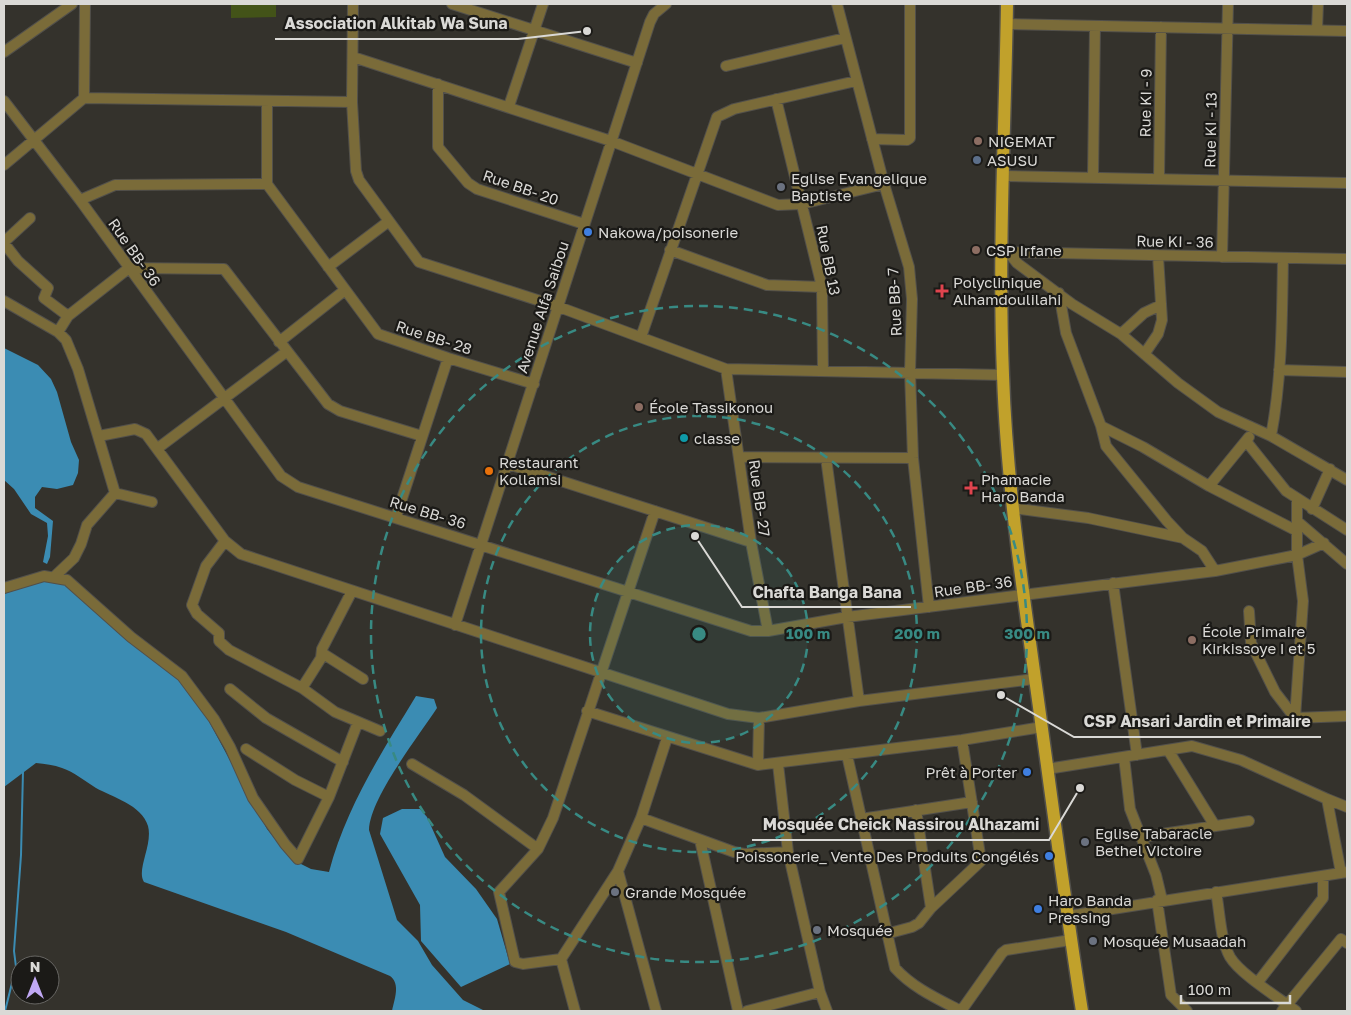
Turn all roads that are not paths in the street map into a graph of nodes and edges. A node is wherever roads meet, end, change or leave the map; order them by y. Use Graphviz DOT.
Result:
graph roads {
  1 [pos="72,4"];
  2 [pos="85,4"];
  3 [pos="353,4"];
  4 [pos="452,4"];
  5 [pos="543,4"];
  6 [pos="666,4"];
  7 [pos="837,4"];
  8 [pos="910,4"];
  9 [pos="1008,4"];
  10 [pos="1228,4"];
  11 [pos="1318,4"];
  12 [pos="468,6"];
  13 [pos="1007,24"];
  14 [pos="1095,26"];
  15 [pos="1161,27"];
  16 [pos="1228,29"];
  17 [pos="534,30"];
  18 [pos="1317,30"];
  19 [pos="1347,31"];
  20 [pos="844,38"];
  21 [pos="4,52"];
  22 [pos="353,57"];
  23 [pos="637,63"];
  24 [pos="726,66"];
  25 [pos="856,81"];
  26 [pos="438,84"];
  27 [pos="84,98"];
  28 [pos="776,99"];
  29 [pos="4,101"];
  30 [pos="267,102"];
  31 [pos="352,102"];
  32 [pos="509,106"];
  33 [pos="34,138"];
  34 [pos="872,139"];
  35 [pos="611,141"];
  36 [pos="4,165"];
  37 [pos="698,173"];
  38 [pos="1004,176"];
  39 [pos="1093,178"];
  40 [pos="1159,179"];
  41 [pos="1224,181"];
  42 [pos="1347,183"];
  43 [pos="267,184"];
  44 [pos="884,184"];
  45 [pos="80,200"];
  46 [pos="802,204"];
  47 [pos="30,218"];
  48 [pos="390,220"];
  49 [pos="584,224"];
  50 [pos="4,243"];
  51 [pos="670,250"];
  52 [pos="1006,252"];
  53 [pos="1158,256"];
  54 [pos="1222,257"];
  55 [pos="1283,258"];
  56 [pos="1347,259"];
  57 [pos="328,267"];
  58 [pos="128,268"];
  59 [pos="822,287"];
  60 [pos="345,290"];
  61 [pos="1059,293"];
  62 [pos="4,300"];
  63 [pos="1161,305"];
  64 [pos="559,307"];
  65 [pos="68,316"];
  66 [pos="58,332"];
  67 [pos="1121,334"];
  68 [pos="641,337"];
  69 [pos="279,342"];
  70 [pos="286,352"];
  71 [pos="1145,354"];
  72 [pos="448,358"];
  73 [pos="726,369"];
  74 [pos="1279,370"];
  75 [pos="823,371"];
  76 [pos="910,372"];
  77 [pos="1347,372"];
  78 [pos="1003,375"];
  79 [pos="534,384"];
  80 [pos="223,398"];
  81 [pos="1102,426"];
  82 [pos="1257,430"];
  83 [pos="100,436"];
  84 [pos="422,436"];
  85 [pos="1271,436"];
  86 [pos="1246,441"];
  87 [pos="158,448"];
  88 [pos="739,458"];
  89 [pos="826,458"];
  90 [pos="913,458"];
  91 [pos="508,464"];
  92 [pos="1330,469"];
  93 [pos="1347,480"];
  94 [pos="1209,486"];
  95 [pos="115,493"];
  96 [pos="1297,498"];
  97 [pos="152,502"];
  98 [pos="1012,508"];
  99 [pos="1312,509"];
  100 [pos="656,511"];
  101 [pos="396,517"];
  102 [pos="1297,526"];
  103 [pos="1347,530"];
  104 [pos="1183,538"];
  105 [pos="226,541"];
  106 [pos="751,542"];
  107 [pos="1324,543"];
  108 [pos="482,544"];
  109 [pos="1297,556"];
  110 [pos="1347,564"];
  111 [pos="1215,570"];
  112 [pos="55,576"];
  113 [pos="1113,583"];
  114 [pos="4,588"];
  115 [pos="352,591"];
  116 [pos="628,592"];
  117 [pos="1024,594"];
  118 [pos="929,607"];
  119 [pos="1249,611"];
  120 [pos="847,617"];
  121 [pos="455,625"];
  122 [pos="768,631"];
  123 [pos="322,653"];
  124 [pos="600,672"];
  125 [pos="363,679"];
  126 [pos="1034,679"];
  127 [pos="302,688"];
  128 [pos="230,689"];
  129 [pos="859,701"];
  130 [pos="587,711"];
  131 [pos="1347,716"];
  132 [pos="759,718"];
  133 [pos="1295,718"];
  134 [pos="358,722"];
  135 [pos="1042,727"];
  136 [pos="380,731"];
  137 [pos="667,738"];
  138 [pos="962,740"];
  139 [pos="246,749"];
  140 [pos="1168,750"];
  141 [pos="847,755"];
  142 [pos="1137,755"];
  143 [pos="1124,757"];
  144 [pos="343,762"];
  145 [pos="412,764"];
  146 [pos="778,764"];
  147 [pos="758,765"];
  148 [pos="1047,769"];
  149 [pos="329,797"];
  150 [pos="1327,799"];
  151 [pos="972,802"];
  152 [pos="1346,803"];
  153 [pos="916,810"];
  154 [pos="641,818"];
  155 [pos="861,819"];
  156 [pos="1249,822"];
  157 [pos="1215,826"];
  158 [pos="1142,837"];
  159 [pos="700,840"];
  160 [pos="538,848"];
  161 [pos="788,852"];
  162 [pos="618,871"];
  163 [pos="1344,872"];
  164 [pos="1323,876"];
  165 [pos="1216,892"];
  166 [pos="1160,900"];
  167 [pos="931,908"];
  168 [pos="1068,916"];
  169 [pos="886,934"];
  170 [pos="1071,940"];
  171 [pos="1347,943"];
  172 [pos="561,959"];
  173 [pos="1258,982"];
  174 [pos="820,992"];
  175 [pos="1284,1008"];
  176 [pos="575,1011"];
  177 [pos="656,1011"];
  178 [pos="738,1011"];
  179 [pos="747,1011"];
  180 [pos="828,1011"];
  181 [pos="961,1011"];
  182 [pos="1082,1011"];
  183 [pos="1187,1011"];
  184 [pos="1296,1011"];
  1 -- 21 [label="street"];
  2 -- 27 [label="street"];
  3 -- 22 [label="street"];
  4 -- 12 [label="street"];
  5 -- 17 [label="street"];
  6 -- 23 [label="street, Avenue Alfa Saibou"];
  7 -- 20 [label="street, Rue BB- 7"];
  8 -- 34 [label="street"];
  9 -- 13 [label="main road"];
  10 -- 16 [label="street, Rue KI - 13"];
  11 -- 18 [label="street"];
  12 -- 17 [label="street"];
  13 -- 14 [label="street"];
  13 -- 38 [label="main road"];
  14 -- 15 [label="street"];
  14 -- 39 [label="street"];
  15 -- 16 [label="street"];
  15 -- 40 [label="street, Rue KI - 9"];
  16 -- 18 [label="street"];
  16 -- 41 [label="street, Rue KI - 13"];
  17 -- 23 [label="street"];
  17 -- 32 [label="street"];
  18 -- 19 [label="street"];
  20 -- 24 [label="street"];
  20 -- 25 [label="street, Rue BB- 7"];
  22 -- 26 [label="street"];
  22 -- 31 [label="street"];
  23 -- 35 [label="street, Avenue Alfa Saibou"];
  25 -- 28 [label="street"];
  25 -- 34 [label="street, Rue BB- 7"];
  26 -- 32 [label="street"];
  26 -- 49 [label="street, Rue BB- 20"];
  27 -- 30 [label="street"];
  27 -- 33 [label="street"];
  28 -- 37 [label="street"];
  28 -- 46 [label="street, Rue BB 13"];
  29 -- 33 [label="street, Rue BB- 36"];
  30 -- 31 [label="street"];
  30 -- 43 [label="street"];
  31 -- 48 [label="street"];
  32 -- 35 [label="street"];
  33 -- 36 [label="street"];
  33 -- 45 [label="street, Rue BB- 36"];
  34 -- 44 [label="street, Rue BB- 7"];
  35 -- 37 [label="street"];
  35 -- 49 [label="street, Avenue Alfa Saibou"];
  37 -- 46 [label="street"];
  37 -- 51 [label="street"];
  38 -- 39 [label="street"];
  38 -- 52 [label="main road"];
  39 -- 40 [label="street"];
  40 -- 41 [label="street"];
  41 -- 42 [label="street"];
  41 -- 54 [label="street, Rue KI - 13"];
  43 -- 45 [label="street"];
  43 -- 57 [label="street, Rue BB- 28"];
  44 -- 46 [label="street"];
  44 -- 76 [label="street, Rue BB- 7"];
  45 -- 58 [label="street, Rue BB- 36"];
  46 -- 59 [label="street, Rue BB 13"];
  47 -- 50 [label="street"];
  48 -- 57 [label="street"];
  48 -- 64 [label="street"];
  49 -- 64 [label="street, Avenue Alfa Saibou"];
  50 -- 65 [label="street"];
  51 -- 59 [label="street"];
  51 -- 68 [label="street"];
  52 -- 53 [label="street, Rue KI - 36"];
  52 -- 61 [label="street"];
  52 -- 78 [label="main road"];
  53 -- 54 [label="street, Rue KI - 36"];
  53 -- 63 [label="street"];
  54 -- 55 [label="street, Rue KI - 36"];
  55 -- 56 [label="street, Rue KI - 36"];
  55 -- 74 [label="street"];
  57 -- 60 [label="street, Rue BB- 28"];
  58 -- 65 [label="street"];
  58 -- 69 [label="street"];
  58 -- 80 [label="street, Rue BB- 36"];
  59 -- 75 [label="street, Rue BB 13"];
  60 -- 69 [label="street"];
  60 -- 72 [label="street, Rue BB- 28"];
  61 -- 67 [label="street"];
  61 -- 81 [label="street"];
  62 -- 66 [label="street"];
  63 -- 67 [label="street"];
  63 -- 71 [label="street"];
  64 -- 68 [label="street"];
  64 -- 79 [label="street, Avenue Alfa Saibou"];
  65 -- 66 [label="street"];
  66 -- 83 [label="street"];
  67 -- 71 [label="street"];
  68 -- 73 [label="street"];
  69 -- 70 [label="street"];
  70 -- 80 [label="street"];
  70 -- 84 [label="street"];
  71 -- 82 [label="street"];
  72 -- 79 [label="street, Rue BB- 28"];
  72 -- 84 [label="street"];
  73 -- 75 [label="street"];
  73 -- 88 [label="street, Rue BB- 27"];
  74 -- 77 [label="street"];
  74 -- 85 [label="street"];
  75 -- 76 [label="street"];
  76 -- 78 [label="street"];
  76 -- 90 [label="street, Rue BB- 7"];
  78 -- 98 [label="main road"];
  79 -- 91 [label="street, Avenue Alfa Saibou"];
  80 -- 87 [label="street"];
  80 -- 101 [label="street, Rue BB- 36"];
  81 -- 94 [label="street"];
  81 -- 104 [label="street"];
  82 -- 85 [label="street"];
  82 -- 86 [label="street"];
  83 -- 87 [label="street"];
  83 -- 95 [label="street"];
  84 -- 101 [label="street"];
  85 -- 92 [label="street"];
  86 -- 94 [label="street"];
  86 -- 96 [label="street"];
  87 -- 105 [label="street"];
  88 -- 89 [label="street"];
  88 -- 106 [label="street, Rue BB- 27"];
  89 -- 90 [label="street"];
  89 -- 120 [label="street"];
  90 -- 118 [label="street, Rue BB- 7"];
  91 -- 100 [label="street"];
  91 -- 108 [label="street, Avenue Alfa Saibou"];
  92 -- 93 [label="street"];
  92 -- 99 [label="street"];
  94 -- 102 [label="street"];
  95 -- 97 [label="street"];
  95 -- 112 [label="street"];
  96 -- 99 [label="street"];
  96 -- 102 [label="street"];
  98 -- 104 [label="street"];
  98 -- 117 [label="main road"];
  99 -- 103 [label="street"];
  100 -- 106 [label="street"];
  100 -- 116 [label="street"];
  101 -- 108 [label="street, Rue BB- 36"];
  102 -- 107 [label="street"];
  102 -- 109 [label="street"];
  104 -- 111 [label="street"];
  105 -- 115 [label="street"];
  105 -- 127 [label="street"];
  106 -- 122 [label="street, Rue BB- 27"];
  107 -- 109 [label="street, Rue BB- 36"];
  107 -- 110 [label="street"];
  108 -- 116 [label="street, Rue BB- 36"];
  108 -- 121 [label="street, Avenue Alfa Saibou"];
  109 -- 111 [label="street, Rue BB- 36"];
  109 -- 133 [label="street"];
  111 -- 113 [label="street, Rue BB- 36"];
  112 -- 114 [label="street"];
  112 -- 149 [label="street"];
  113 -- 117 [label="street, Rue BB- 36"];
  113 -- 142 [label="street"];
  115 -- 121 [label="street"];
  115 -- 123 [label="street"];
  116 -- 122 [label="street, Rue BB- 36"];
  116 -- 124 [label="street"];
  117 -- 118 [label="street, Rue BB- 36"];
  117 -- 126 [label="main road"];
  118 -- 120 [label="street, Rue BB- 36"];
  119 -- 133 [label="street"];
  120 -- 122 [label="street, Rue BB- 36"];
  120 -- 129 [label="street"];
  121 -- 124 [label="street"];
  123 -- 125 [label="street"];
  123 -- 127 [label="street"];
  124 -- 130 [label="street"];
  124 -- 132 [label="street"];
  126 -- 129 [label="street"];
  126 -- 135 [label="main road"];
  127 -- 134 [label="street"];
  128 -- 144 [label="street"];
  129 -- 132 [label="street"];
  130 -- 137 [label="street"];
  130 -- 160 [label="street"];
  131 -- 133 [label="street"];
  132 -- 147 [label="street"];
  134 -- 136 [label="street"];
  134 -- 144 [label="street"];
  135 -- 138 [label="street"];
  135 -- 148 [label="main road"];
  137 -- 147 [label="street"];
  137 -- 154 [label="street"];
  138 -- 141 [label="street"];
  138 -- 151 [label="street"];
  139 -- 149 [label="street"];
  140 -- 142 [label="street"];
  140 -- 150 [label="street"];
  140 -- 157 [label="street"];
  141 -- 146 [label="street"];
  141 -- 155 [label="street"];
  142 -- 143 [label="street"];
  143 -- 148 [label="street"];
  143 -- 158 [label="street"];
  144 -- 149 [label="street"];
  145 -- 160 [label="street"];
  146 -- 147 [label="street"];
  146 -- 161 [label="street"];
  148 -- 168 [label="main road"];
  150 -- 152 [label="street"];
  150 -- 163 [label="street"];
  151 -- 153 [label="street"];
  151 -- 167 [label="street"];
  153 -- 155 [label="street"];
  153 -- 167 [label="street"];
  154 -- 159 [label="street"];
  154 -- 162 [label="street"];
  155 -- 169 [label="street"];
  156 -- 157 [label="street"];
  157 -- 158 [label="street"];
  158 -- 166 [label="street"];
  159 -- 161 [label="street"];
  159 -- 178 [label="street"];
  160 -- 172 [label="street"];
  161 -- 174 [label="street"];
  162 -- 172 [label="street"];
  162 -- 177 [label="street"];
  163 -- 164 [label="street"];
  164 -- 165 [label="street"];
  164 -- 173 [label="street"];
  165 -- 166 [label="street"];
  165 -- 173 [label="street"];
  166 -- 168 [label="street"];
  166 -- 183 [label="street"];
  167 -- 169 [label="street"];
  168 -- 170 [label="main road"];
  169 -- 181 [label="street"];
  170 -- 181 [label="street"];
  170 -- 182 [label="main road"];
  171 -- 175 [label="street"];
  172 -- 176 [label="street"];
  173 -- 175 [label="street"];
  174 -- 179 [label="street"];
  174 -- 180 [label="street"];
  175 -- 184 [label="street"];
}
